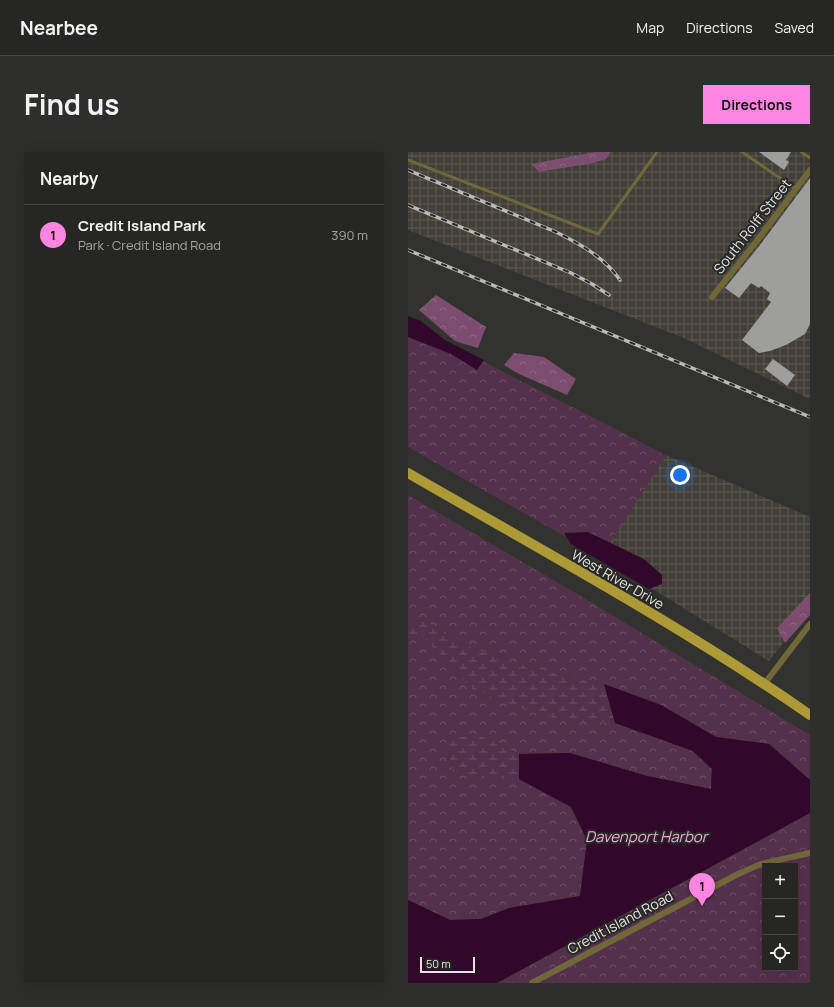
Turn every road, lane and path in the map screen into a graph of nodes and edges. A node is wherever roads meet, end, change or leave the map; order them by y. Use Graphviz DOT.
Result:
graph roads {
  1 [pos="657,152"];
  2 [pos="742,152"];
  3 [pos="801,152"];
  4 [pos="810,158"];
  5 [pos="408,160"];
  6 [pos="810,170"];
  7 [pos="796,189"];
  8 [pos="712,297"];
  9 [pos="408,473"];
  10 [pos="810,624"];
  11 [pos="765,683"];
  12 [pos="810,715"];
  13 [pos="810,853"];
  14 [pos="532,983"];
  1 -- 5 [label="lane"];
  2 -- 7 [label="lane"];
  3 -- 4 [label="lane"];
  6 -- 7 [label="street, South Rolff Street"];
  7 -- 8 [label="street, South Rolff Street"];
  9 -- 11 [label="main road, West River Drive"];
  10 -- 11 [label="street"];
  11 -- 12 [label="main road, West River Drive"];
  13 -- 14 [label="street, Credit Island Road"];
}
